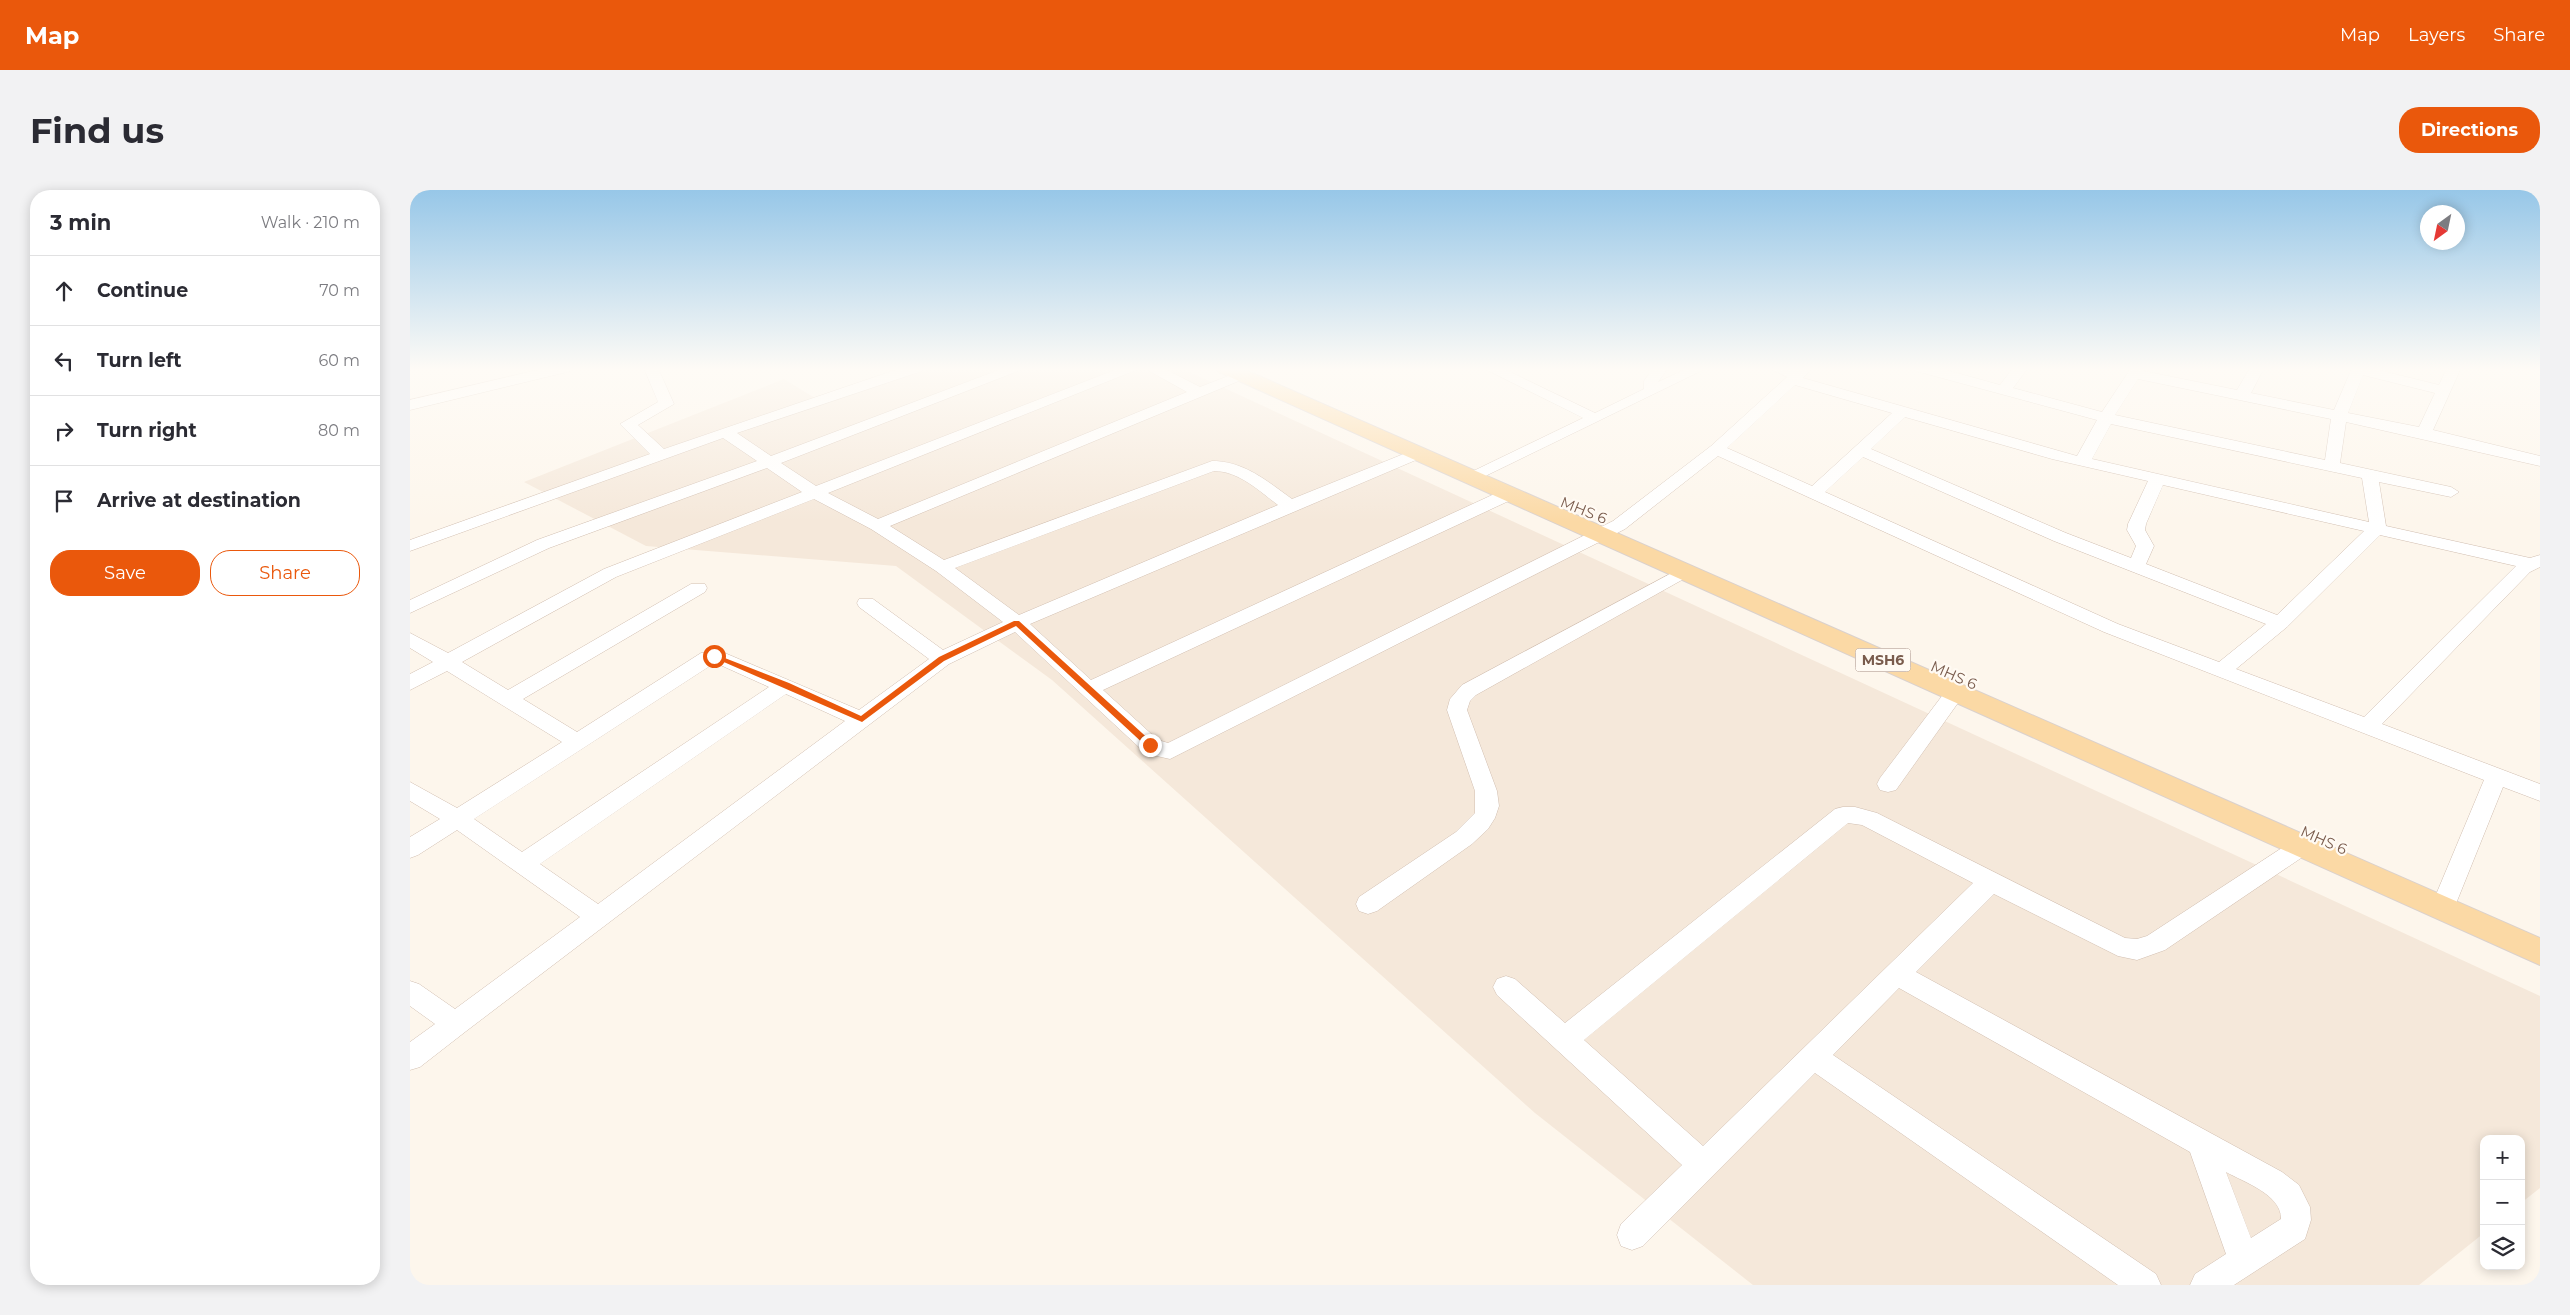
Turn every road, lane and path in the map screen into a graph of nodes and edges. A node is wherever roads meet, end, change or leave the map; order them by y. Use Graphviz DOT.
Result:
graph roads {
  1 [pos="637,419"];
  2 [pos="764,419"];
  3 [pos="884,419"];
  4 [pos="1004,419"];
  5 [pos="1133,419"];
  6 [pos="1343,419"];
  7 [pos="1352,419"];
  8 [pos="1592,419"];
  9 [pos="1750,419"];
  10 [pos="1895,419"];
  11 [pos="1924,419"];
  12 [pos="2105,419"];
  13 [pos="2111,419"];
  14 [pos="2338,419"];
  15 [pos="2349,419"];
  16 [pos="2431,419"];
  17 [pos="725,432"];
  18 [pos="2424,434"];
  19 [pos="1717,449"];
  20 [pos="1861,450"];
  21 [pos="661,454"];
  22 [pos="1417,454"];
  23 [pos="2540,461"];
  24 [pos="771,462"];
  25 [pos="2082,462"];
  26 [pos="2332,466"];
  27 [pos="1479,474"];
  28 [pos="2370,474"];
  29 [pos="2157,479"];
  30 [pos="2451,492"];
  31 [pos="815,493"];
  32 [pos="1814,493"];
  33 [pos="1509,494"];
  34 [pos="1290,506"];
  35 [pos="877,525"];
  36 [pos="2378,527"];
  37 [pos="1610,530"];
  38 [pos="410,546"];
  39 [pos="2536,562"];
  40 [pos="2136,566"];
  41 [pos="942,567"];
  42 [pos="1683,572"];
  43 [pos="698,588"];
  44 [pos="866,603"];
  45 [pos="410,607"];
  46 [pos="1017,623"];
  47 [pos="2280,623"];
  48 [pos="410,639"];
  49 [pos="942,659"];
  50 [pos="449,662"];
  51 [pos="2221,671"];
  52 [pos="410,683"];
  53 [pos="786,685"];
  54 [pos="1088,689"];
  55 [pos="1955,692"];
  56 [pos="508,700"];
  57 [pos="862,720"];
  58 [pos="2366,728"];
  59 [pos="578,742"];
  60 [pos="2496,778"];
  61 [pos="1888,784"];
  62 [pos="410,790"];
  63 [pos="2540,793"];
  64 [pos="458,819"];
  65 [pos="2302,846"];
  66 [pos="410,850"];
  67 [pos="523,863"];
  68 [pos="1991,881"];
  69 [pos="2445,902"];
  70 [pos="1368,904"];
  71 [pos="597,916"];
  72 [pos="2540,936"];
  73 [pos="2540,952"];
  74 [pos="1897,974"];
  75 [pos="1506,987"];
  76 [pos="410,992"];
  77 [pos="456,1024"];
  78 [pos="1564,1040"];
  79 [pos="1813,1056"];
  80 [pos="410,1058"];
  81 [pos="2201,1143"];
  82 [pos="1703,1165"];
  83 [pos="1632,1236"];
  84 [pos="2244,1261"];
  85 [pos="2145,1285"];
  86 [pos="2206,1285"];
  1 -- 21 [label="street"];
  2 -- 17 [label="street"];
  3 -- 24 [label="street"];
  4 -- 31 [label="street"];
  5 -- 35 [label="street"];
  6 -- 22 [label="main road, MSH6"];
  7 -- 27 [label="main road, MHS 6"];
  8 -- 27 [label="street"];
  9 -- 19 [label="street"];
  10 -- 20 [label="street"];
  11 -- 25 [label="street"];
  12 -- 25 [label="street"];
  13 -- 26 [label="street"];
  14 -- 26 [label="street"];
  15 -- 18 [label="street"];
  16 -- 18 [label="street"];
  17 -- 21 [label="street"];
  17 -- 24 [label="street"];
  18 -- 23 [label="street"];
  19 -- 32 [label="street"];
  19 -- 37 [label="street"];
  20 -- 32 [label="street"];
  20 -- 40 [label="street"];
  21 -- 38 [label="street"];
  22 -- 27 [label="main road, MSH6"];
  22 -- 34 [label="street"];
  24 -- 31 [label="street"];
  24 -- 45 [label="street"];
  25 -- 29 [label="street"];
  26 -- 28 [label="street"];
  27 -- 33 [label="main road, MSH6"];
  27 -- 37 [label="main road, MHS 6"];
  28 -- 30 [label="street"];
  28 -- 36 [label="street"];
  29 -- 36 [label="street"];
  29 -- 40 [label="street"];
  31 -- 35 [label="street"];
  31 -- 50 [label="street"];
  32 -- 51 [label="street"];
  33 -- 37 [label="main road, MSH6"];
  33 -- 54 [label="street"];
  34 -- 41 [label="street"];
  34 -- 46 [label="street"];
  35 -- 41 [label="street"];
  36 -- 39 [label="street"];
  36 -- 47 [label="street"];
  37 -- 42 [label="main road, MSH6"];
  37 -- 54 [label="street"];
  37 -- 69 [label="main road, MHS 6"];
  39 -- 58 [label="street"];
  40 -- 47 [label="street"];
  41 -- 46 [label="street"];
  42 -- 55 [label="main road, MSH6"];
  42 -- 70 [label="street"];
  43 -- 56 [label="street"];
  44 -- 49 [label="street"];
  46 -- 49 [label="street"];
  46 -- 54 [label="street"];
  47 -- 51 [label="street"];
  48 -- 50 [label="street"];
  49 -- 57 [label="street"];
  50 -- 52 [label="street"];
  50 -- 56 [label="street"];
  51 -- 58 [label="street"];
  53 -- 57 [label="street"];
  53 -- 59 [label="street"];
  53 -- 67 [label="street"];
  55 -- 61 [label="street"];
  55 -- 65 [label="main road, MSH6"];
  56 -- 59 [label="street"];
  57 -- 71 [label="street"];
  58 -- 60 [label="street"];
  59 -- 64 [label="street"];
  60 -- 63 [label="street"];
  60 -- 69 [label="street"];
  62 -- 64 [label="street"];
  64 -- 66 [label="street"];
  64 -- 67 [label="street"];
  65 -- 68 [label="street"];
  65 -- 69 [label="main road, MSH6"];
  67 -- 71 [label="street"];
  68 -- 74 [label="street"];
  68 -- 78 [label="street"];
  69 -- 72 [label="main road, MHS 6"];
  69 -- 73 [label="main road, MSH6"];
  71 -- 77 [label="street"];
  74 -- 79 [label="street"];
  74 -- 81 [label="street"];
  75 -- 78 [label="street"];
  76 -- 77 [label="street"];
  77 -- 80 [label="street"];
  78 -- 82 [label="street"];
  79 -- 82 [label="street"];
  79 -- 85 [label="street"];
  81 -- 84 [label="street"];
  81 -- 84 [label="street"];
  82 -- 83 [label="street"];
  84 -- 86 [label="street"];
}
